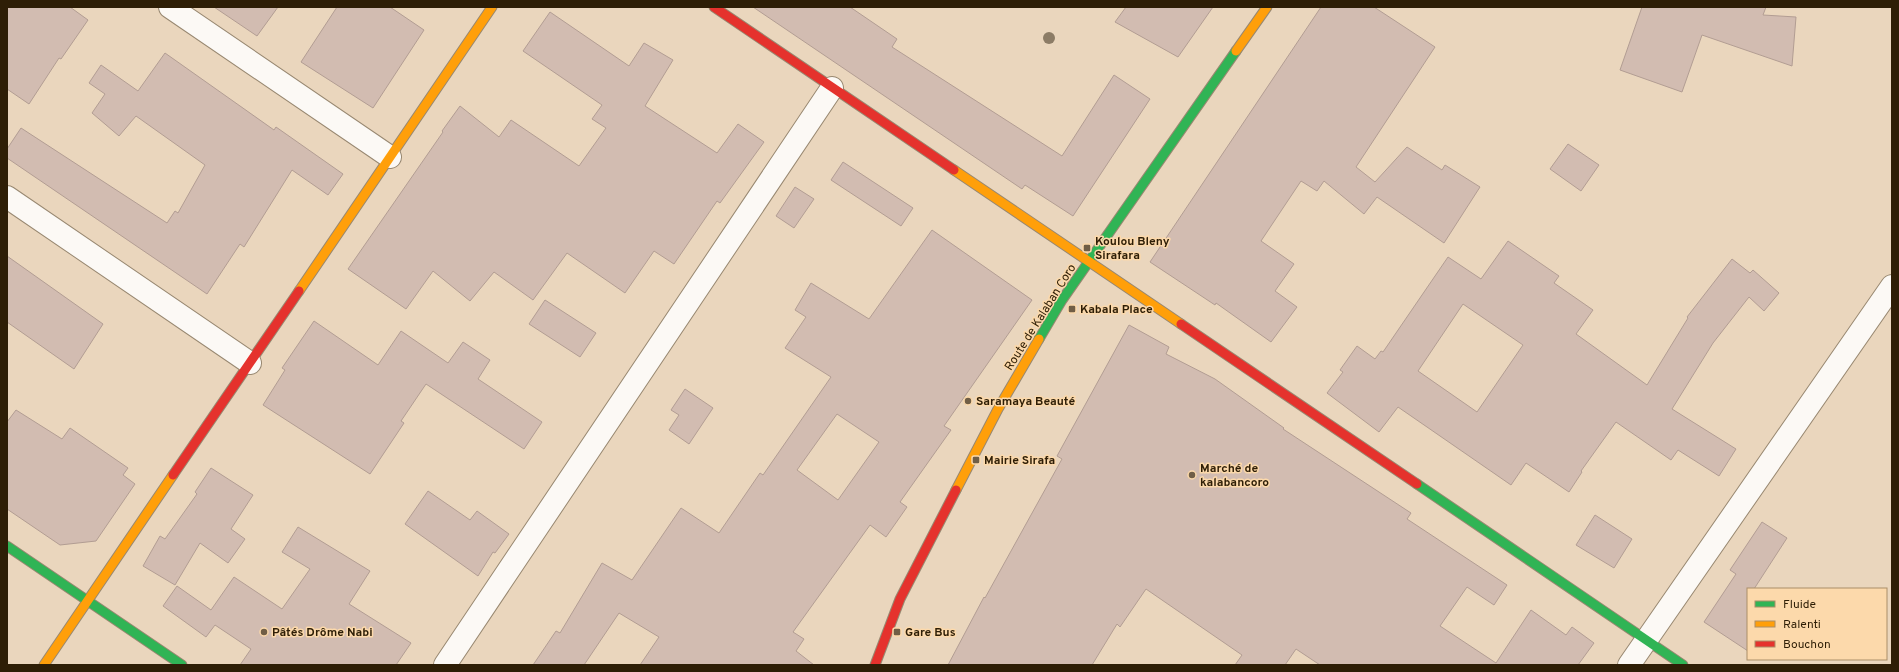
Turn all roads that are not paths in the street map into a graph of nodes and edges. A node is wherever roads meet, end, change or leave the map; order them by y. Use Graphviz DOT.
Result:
graph roads {
  1 [pos="170,7"];
  2 [pos="492,7"];
  3 [pos="714,7"];
  4 [pos="1267,7"];
  5 [pos="832,88"];
  6 [pos="390,157"];
  7 [pos="7,197"];
  8 [pos="1089,262"];
  9 [pos="1892,286"];
  10 [pos="250,363"];
  11 [pos="7,546"];
  12 [pos="88,601"];
  13 [pos="1646,640"];
  14 [pos="44,665"];
  15 [pos="182,665"];
  16 [pos="445,665"];
  17 [pos="875,665"];
  18 [pos="1629,665"];
  19 [pos="1683,665"];
  1 -- 6 [label="street"];
  2 -- 6 [label="street"];
  3 -- 5 [label="street"];
  4 -- 8 [label="street, Route de Kalaban Coro"];
  5 -- 8 [label="street"];
  5 -- 16 [label="street"];
  6 -- 10 [label="street"];
  7 -- 10 [label="street"];
  8 -- 13 [label="street"];
  8 -- 17 [label="street, Route de Kalaban Coro"];
  9 -- 13 [label="street"];
  10 -- 12 [label="street"];
  11 -- 12 [label="street"];
  12 -- 14 [label="street"];
  12 -- 15 [label="street"];
  13 -- 18 [label="street"];
  13 -- 19 [label="street"];
}
